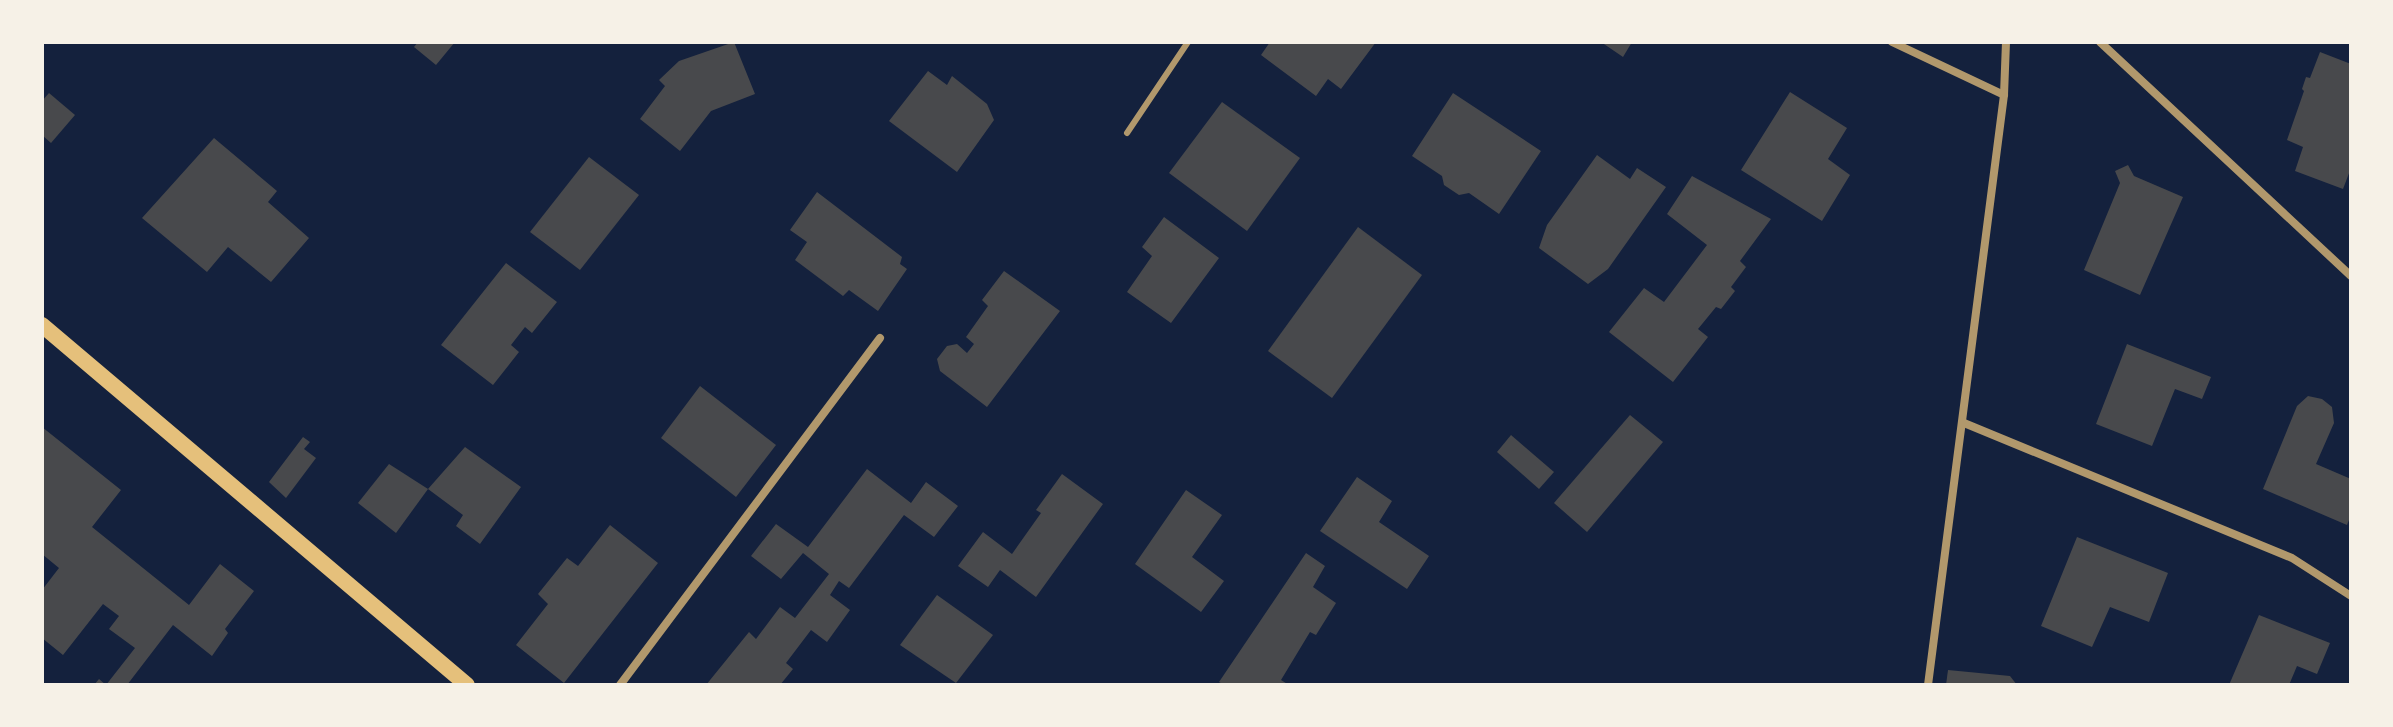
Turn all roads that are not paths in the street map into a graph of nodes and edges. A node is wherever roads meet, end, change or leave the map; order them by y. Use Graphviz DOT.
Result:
graph roads {
  1 [pos="1188,42"];
  2 [pos="1892,42"];
  3 [pos="2006,42"];
  4 [pos="2100,42"];
  5 [pos="2004,95"];
  6 [pos="1127,133"];
  7 [pos="2351,276"];
  8 [pos="42,325"];
  9 [pos="880,338"];
  10 [pos="1964,423"];
  11 [pos="2351,596"];
  12 [pos="467,685"];
  13 [pos="620,685"];
  14 [pos="1928,685"];
  1 -- 6 [label="lane"];
  2 -- 5 [label="street"];
  3 -- 5 [label="street"];
  4 -- 7 [label="street"];
  5 -- 10 [label="street"];
  8 -- 12 [label="main road"];
  9 -- 13 [label="street"];
  10 -- 11 [label="street"];
  10 -- 14 [label="street"];
}
